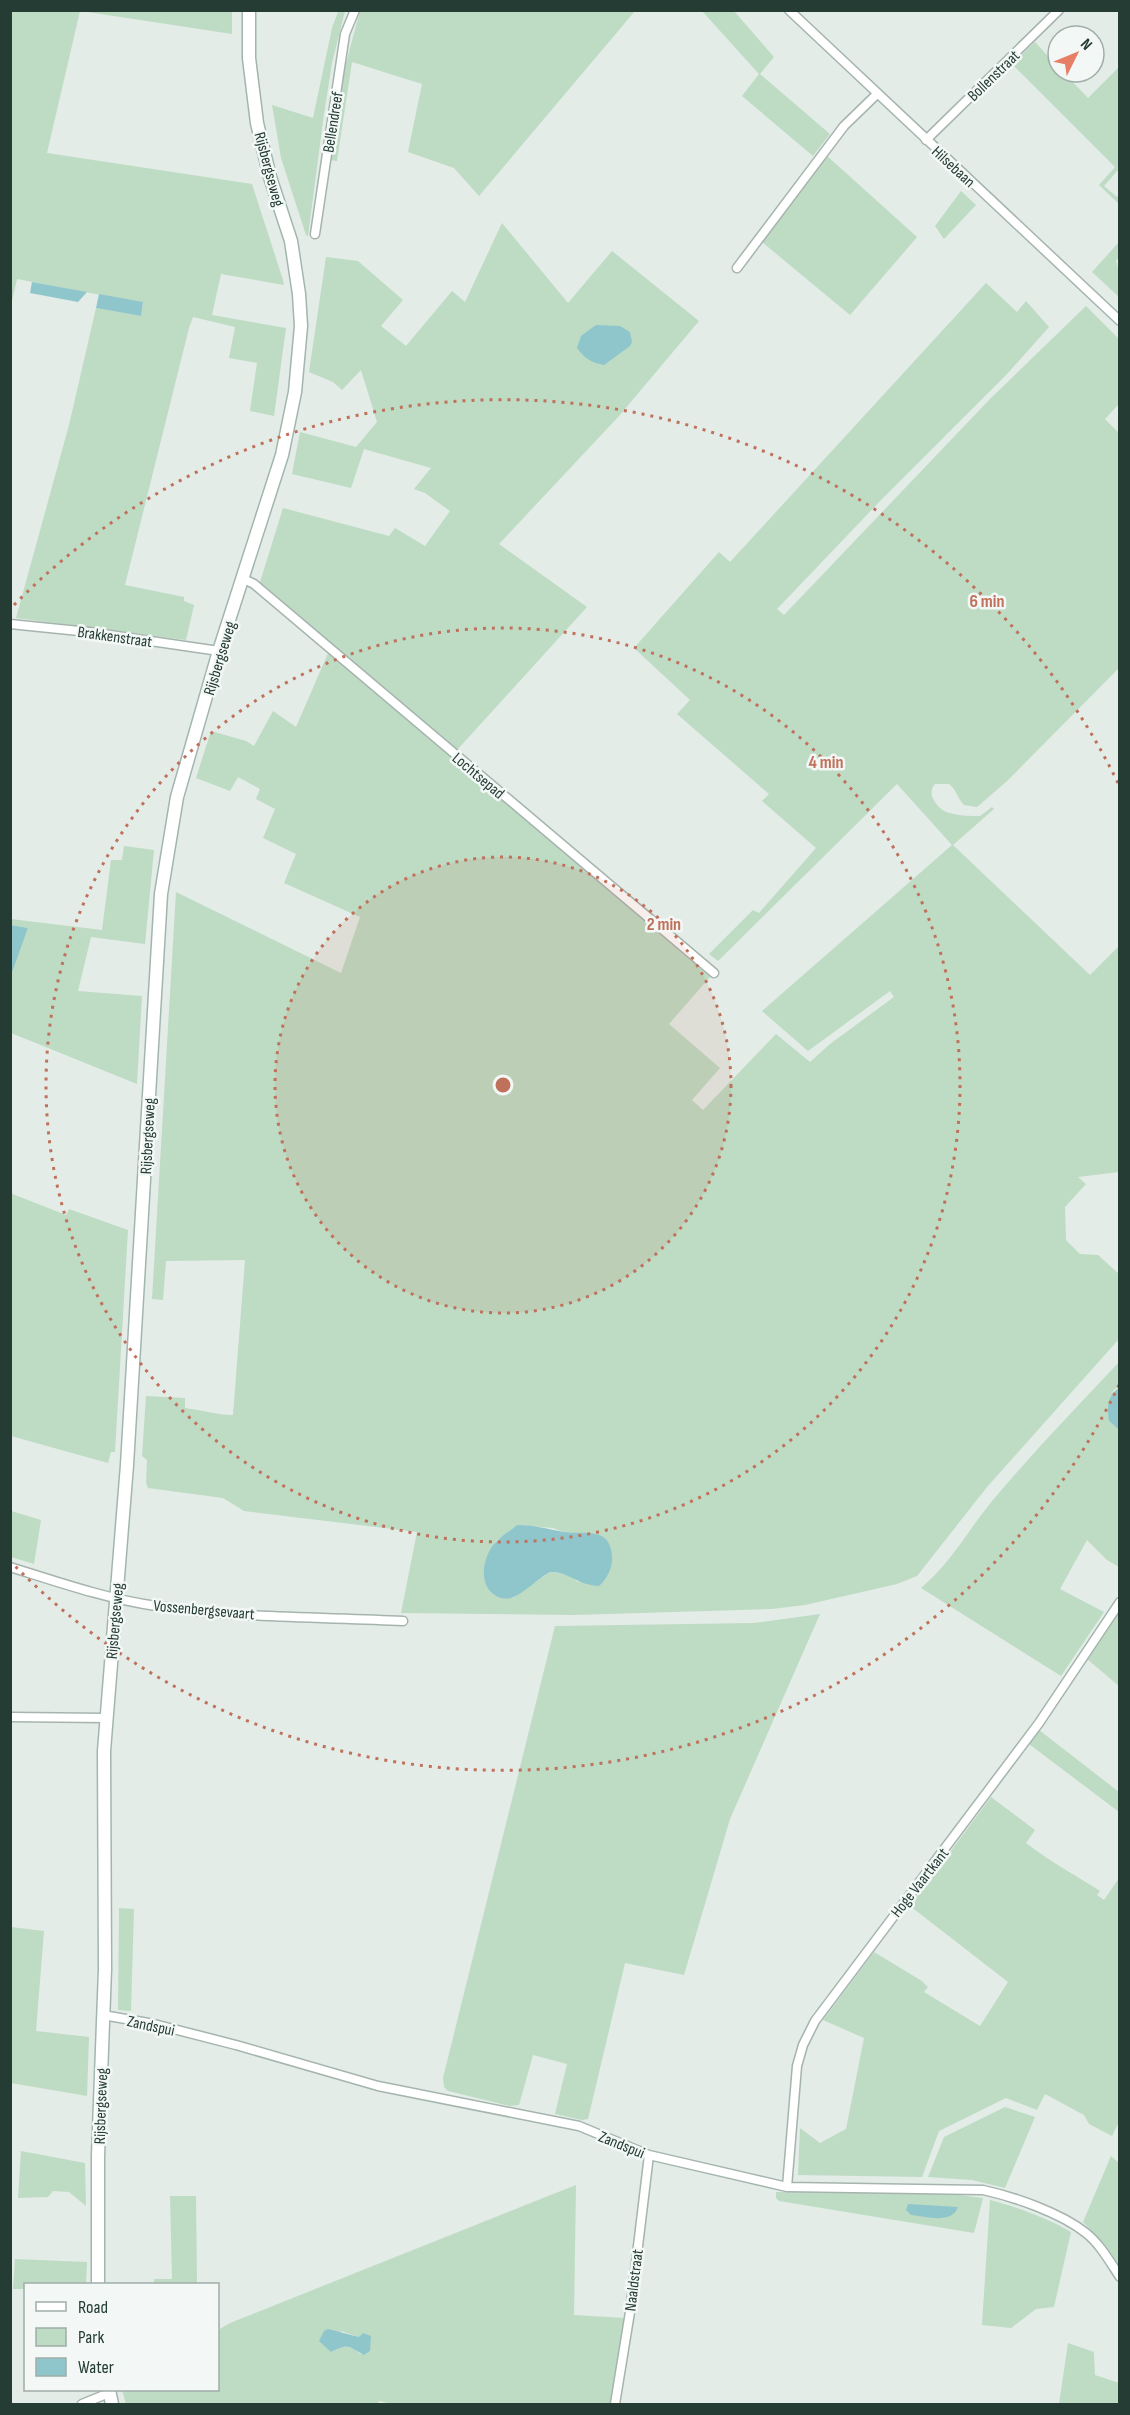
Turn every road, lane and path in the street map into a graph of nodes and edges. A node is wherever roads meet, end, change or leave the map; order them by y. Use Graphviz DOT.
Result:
graph roads {
  1 [pos="249,10"];
  2 [pos="355,10"];
  3 [pos="789,10"];
  4 [pos="1059,10"];
  5 [pos="877,94"];
  6 [pos="926,140"];
  7 [pos="315,234"];
  8 [pos="738,268"];
  9 [pos="1119,321"];
  10 [pos="244,579"];
  11 [pos="10,624"];
  12 [pos="219,651"];
  13 [pos="714,973"];
  14 [pos="10,1567"];
  15 [pos="116,1598"];
  16 [pos="1119,1602"];
  17 [pos="403,1621"];
  18 [pos="10,1717"];
  19 [pos="106,1718"];
  20 [pos="103,2015"];
  21 [pos="649,2155"];
  22 [pos="787,2187"];
  23 [pos="1119,2277"];
  24 [pos="98,2283"];
  25 [pos="110,2396"];
  26 [pos="82,2404"];
  27 [pos="615,2404"];
  1 -- 10 [label="main road, Rijsbergseweg"];
  2 -- 7 [label="street, Bellendreef"];
  3 -- 5 [label="street, Hilsebaan"];
  4 -- 6 [label="street, Bollenstraat"];
  5 -- 6 [label="street, Hilsebaan"];
  5 -- 8 [label="street"];
  6 -- 9 [label="street, Hilsebaan"];
  10 -- 12 [label="main road, Rijsbergseweg"];
  10 -- 13 [label="street, Lochtsepad"];
  11 -- 12 [label="street, Brakkenstraat"];
  12 -- 15 [label="main road, Rijsbergseweg"];
  14 -- 15 [label="street, Vossenbergsevaart"];
  15 -- 17 [label="street, Vossenbergsevaart"];
  15 -- 19 [label="main road, Rijsbergseweg"];
  16 -- 22 [label="street, Hoge Vaartkant"];
  18 -- 19 [label="street"];
  19 -- 20 [label="main road, Rijsbergseweg"];
  20 -- 21 [label="street, Zandspui"];
  20 -- 24 [label="main road, Rijsbergseweg"];
  21 -- 22 [label="street, Zandspui"];
  21 -- 27 [label="street, Naaldstraat"];
  22 -- 23 [label="street, Zandspui"];
  25 -- 26 [label="street"];
}
